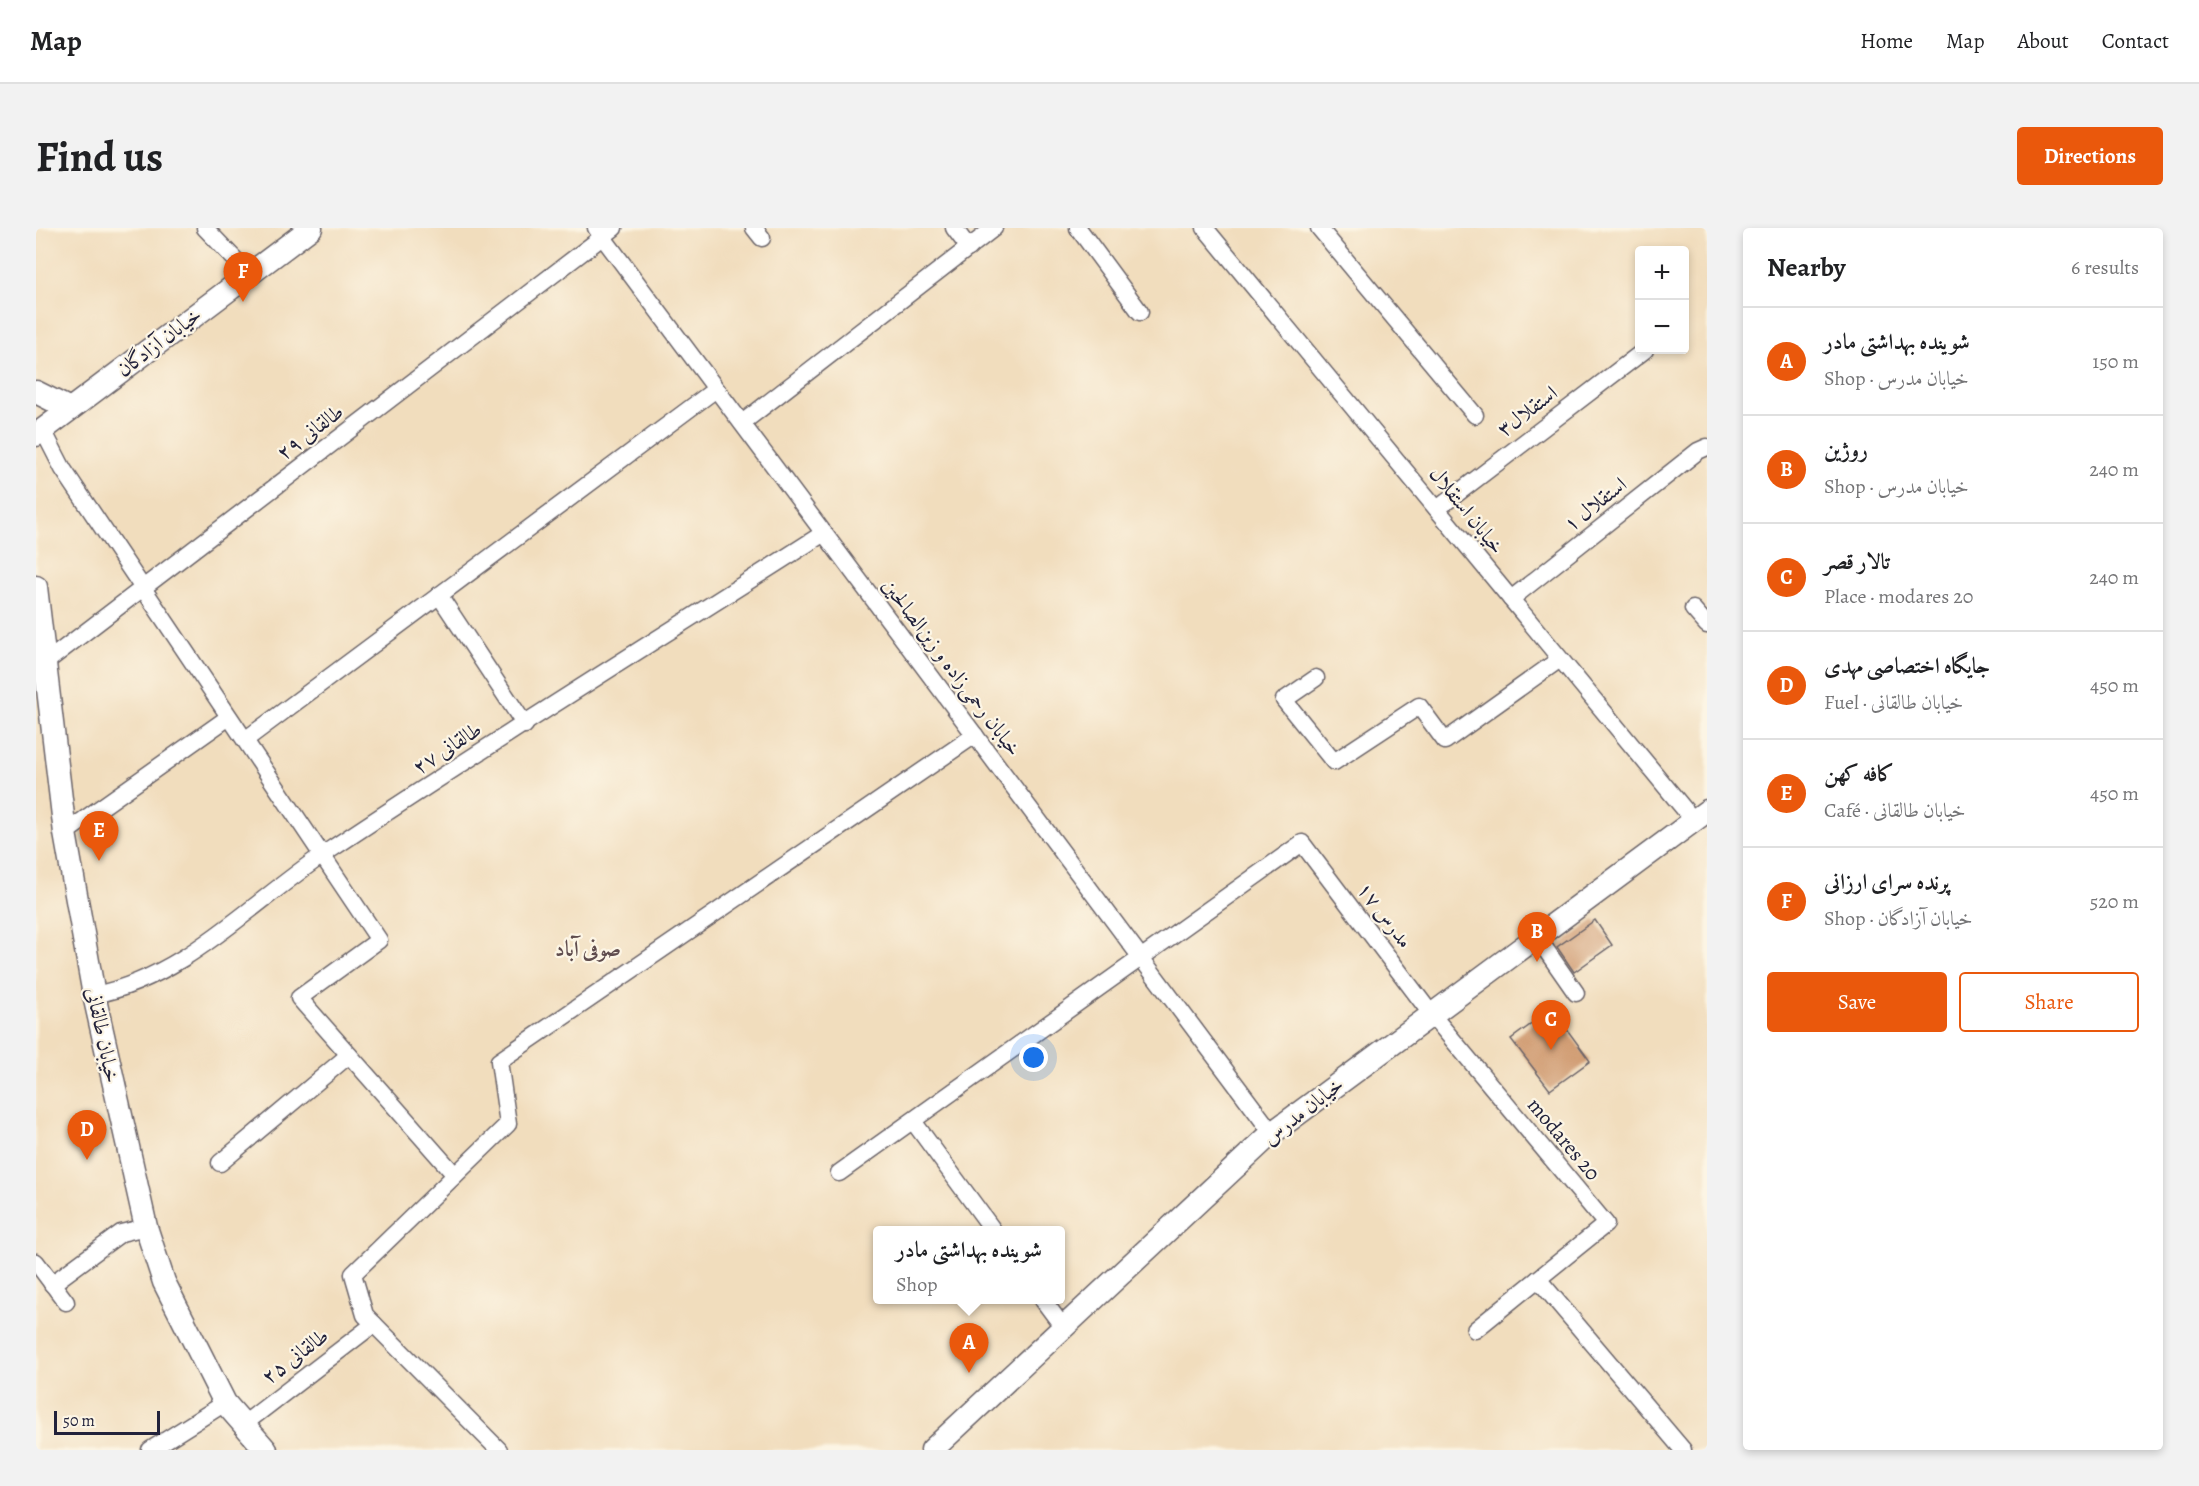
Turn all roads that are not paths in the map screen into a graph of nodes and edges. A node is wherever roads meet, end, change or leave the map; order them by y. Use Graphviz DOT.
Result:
graph roads {
  1 [pos="205,228"];
  2 [pos="311,228"];
  3 [pos="954,228"];
  4 [pos="994,228"];
  5 [pos="1078,228"];
  6 [pos="1205,228"];
  7 [pos="1319,228"];
  8 [pos="604,231"];
  9 [pos="969,248"];
  10 [pos="249,274"];
  11 [pos="1140,312"];
  12 [pos="1639,354"];
  13 [pos="716,388"];
  14 [pos="36,392"];
  15 [pos="67,411"];
  16 [pos="1475,415"];
  17 [pos="742,423"];
  18 [pos="38,432"];
  19 [pos="1707,447"];
  20 [pos="1437,508"];
  21 [pos="824,533"];
  22 [pos="36,587"];
  23 [pos="143,589"];
  24 [pos="439,595"];
  25 [pos="1511,599"];
  26 [pos="1693,609"];
  27 [pos="1707,625"];
  28 [pos="1560,659"];
  29 [pos="41,666"];
  30 [pos="1316,678"];
  31 [pos="229,717"];
  32 [pos="525,725"];
  33 [pos="975,735"];
  34 [pos="245,740"];
  35 [pos="1701,816"];
  36 [pos="65,832"];
  37 [pos="322,855"];
  38 [pos="1537,937"];
  39 [pos="1142,957"];
  40 [pos="1576,993"];
  41 [pos="94,995"];
  42 [pos="1432,1015"];
  43 [pos="349,1055"];
  44 [pos="913,1120"];
  45 [pos="1272,1132"];
  46 [pos="220,1163"];
  47 [pos="839,1173"];
  48 [pos="455,1175"];
  49 [pos="990,1226"];
  50 [pos="146,1227"];
  51 [pos="36,1262"];
  52 [pos="1538,1279"];
  53 [pos="52,1284"];
  54 [pos="66,1302"];
  55 [pos="1047,1304"];
  56 [pos="374,1324"];
  57 [pos="1063,1327"];
  58 [pos="1475,1330"];
  59 [pos="225,1403"];
  60 [pos="244,1424"];
  61 [pos="150,1450"];
  62 [pos="266,1450"];
  63 [pos="498,1450"];
  64 [pos="932,1450"];
  65 [pos="1683,1450"];
  1 -- 10 [label="street"];
  2 -- 10 [label="main road, خیابان آزادگان"];
  3 -- 9 [label="street"];
  4 -- 9 [label="street"];
  5 -- 11 [label="street"];
  6 -- 20 [label="street, خیابان استقلال"];
  7 -- 16 [label="street"];
  8 -- 13 [label="street, خیابان رحمی‌زاده و زین‌الصالحین"];
  8 -- 23 [label="street, طالقانی ۲۹"];
  9 -- 17 [label="street"];
  10 -- 15 [label="main road, خیابان آزادگان"];
  12 -- 20 [label="street, استقلال۳"];
  13 -- 17 [label="street, خیابان رحمی‌زاده و زین‌الصالحین"];
  13 -- 24 [label="street"];
  14 -- 15 [label="main road"];
  15 -- 18 [label="main road, خیابان آزادگان"];
  17 -- 21 [label="street, خیابان رحمی‌زاده و زین‌الصالحین"];
  18 -- 23 [label="street"];
  19 -- 25 [label="street, استقلال ۱"];
  20 -- 25 [label="street, خیابان استقلال"];
  21 -- 32 [label="street, طالقانی ۲۷"];
  21 -- 33 [label="street, خیابان رحمی‌زاده و زین‌الصالحین"];
  22 -- 29 [label="main road, خیابان طالقانی"];
  23 -- 29 [label="street, طالقانی ۲۹"];
  23 -- 31 [label="street"];
  24 -- 32 [label="street"];
  24 -- 34 [label="street"];
  25 -- 28 [label="street, خیابان استقلال"];
  26 -- 27 [label="street"];
  28 -- 30 [label="street"];
  28 -- 35 [label="street, خیابان استقلال"];
  29 -- 36 [label="main road, خیابان طالقانی"];
  31 -- 34 [label="street"];
  31 -- 36 [label="street"];
  32 -- 37 [label="street, طالقانی ۲۷"];
  33 -- 39 [label="street, خیابان رحمی‌زاده و زین‌الصالحین"];
  33 -- 48 [label="street"];
  34 -- 37 [label="street"];
  35 -- 38 [label="main road, خیابان مدرس"];
  36 -- 41 [label="main road, خیابان طالقانی"];
  37 -- 41 [label="street, طالقانی ۲۷"];
  37 -- 43 [label="street"];
  38 -- 40 [label="street"];
  38 -- 42 [label="main road, خیابان مدرس"];
  39 -- 42 [label="street, مدرس ۱۷"];
  39 -- 44 [label="street"];
  39 -- 45 [label="street, خیابان رحمی‌زاده و زین‌الصالحین"];
  41 -- 50 [label="main road, خیابان طالقانی"];
  42 -- 45 [label="main road, خیابان مدرس"];
  42 -- 52 [label="street, modares 20"];
  43 -- 46 [label="street"];
  43 -- 48 [label="street"];
  44 -- 47 [label="street"];
  44 -- 49 [label="street"];
  45 -- 57 [label="main road, خیابان مدرس"];
  48 -- 56 [label="street"];
  50 -- 53 [label="street"];
  50 -- 59 [label="main road, خیابان طالقانی"];
  51 -- 53 [label="street"];
  52 -- 58 [label="street"];
  52 -- 65 [label="street"];
  53 -- 54 [label="street"];
  55 -- 57 [label="street"];
  56 -- 60 [label="street, طالقانی ۲۵"];
  56 -- 63 [label="street"];
  57 -- 64 [label="main road, خیابان مدرس"];
  59 -- 60 [label="main road, خیابان طالقانی"];
  59 -- 61 [label="street"];
  60 -- 62 [label="main road, خیابان طالقانی"];
}
